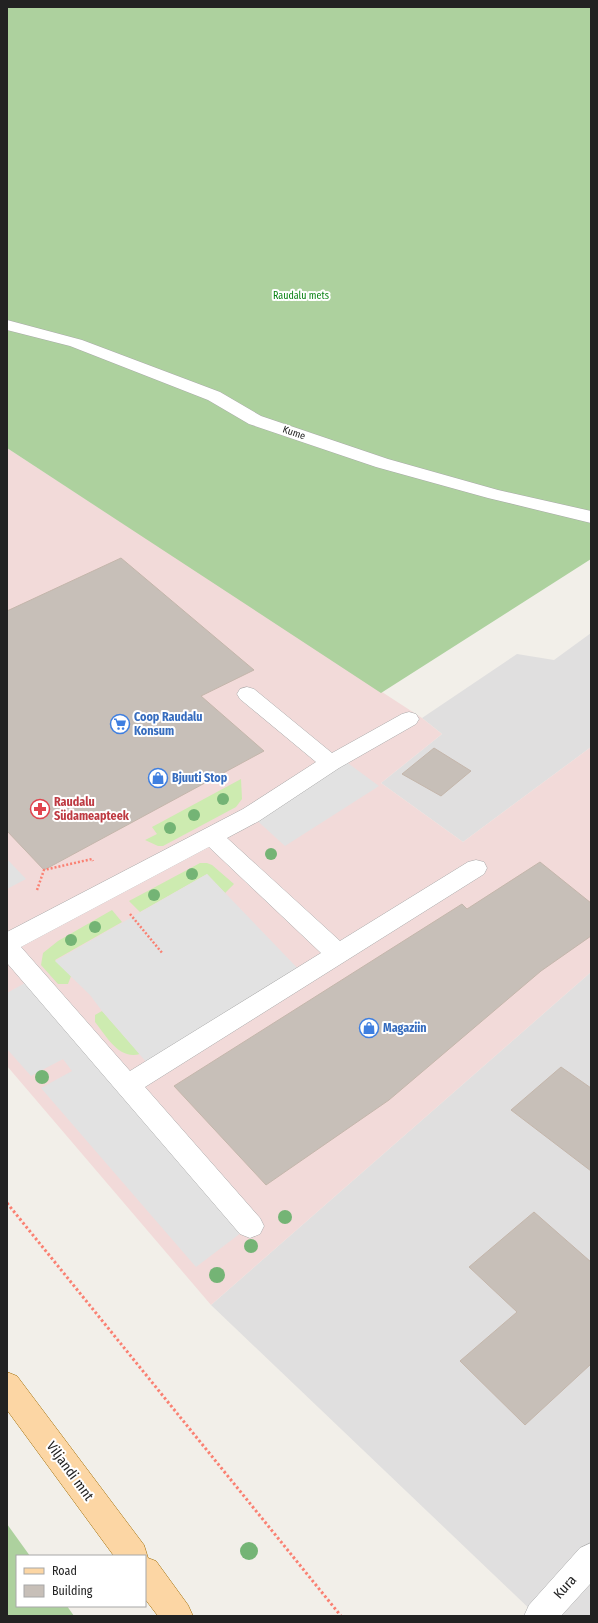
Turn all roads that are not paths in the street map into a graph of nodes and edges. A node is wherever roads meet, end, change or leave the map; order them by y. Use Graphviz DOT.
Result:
graph roads {
  1 [pos="7,325"];
  2 [pos="591,517"];
  3 [pos="248,694"];
  4 [pos="409,719"];
  5 [pos="331,763"];
  6 [pos="212,837"];
  7 [pos="476,868"];
  8 [pos="7,943"];
  9 [pos="7,948"];
  10 [pos="338,954"];
  11 [pos="128,1085"];
  12 [pos="250,1226"];
  13 [pos="7,1386"];
  14 [pos="132,1555"];
  15 [pos="591,1558"];
  16 [pos="146,1573"];
  17 [pos="177,1616"];
  18 [pos="540,1616"];
  1 -- 2 [label="street, Kume"];
  3 -- 5 [label="street"];
  4 -- 5 [label="street"];
  5 -- 6 [label="street"];
  6 -- 8 [label="street"];
  6 -- 10 [label="street"];
  7 -- 10 [label="street"];
  9 -- 11 [label="street"];
  10 -- 11 [label="street"];
  11 -- 12 [label="street"];
  13 -- 14 [label="main road, Viljandi mnt"];
  15 -- 18 [label="street, Kura"];
  16 -- 17 [label="main road"];
}
